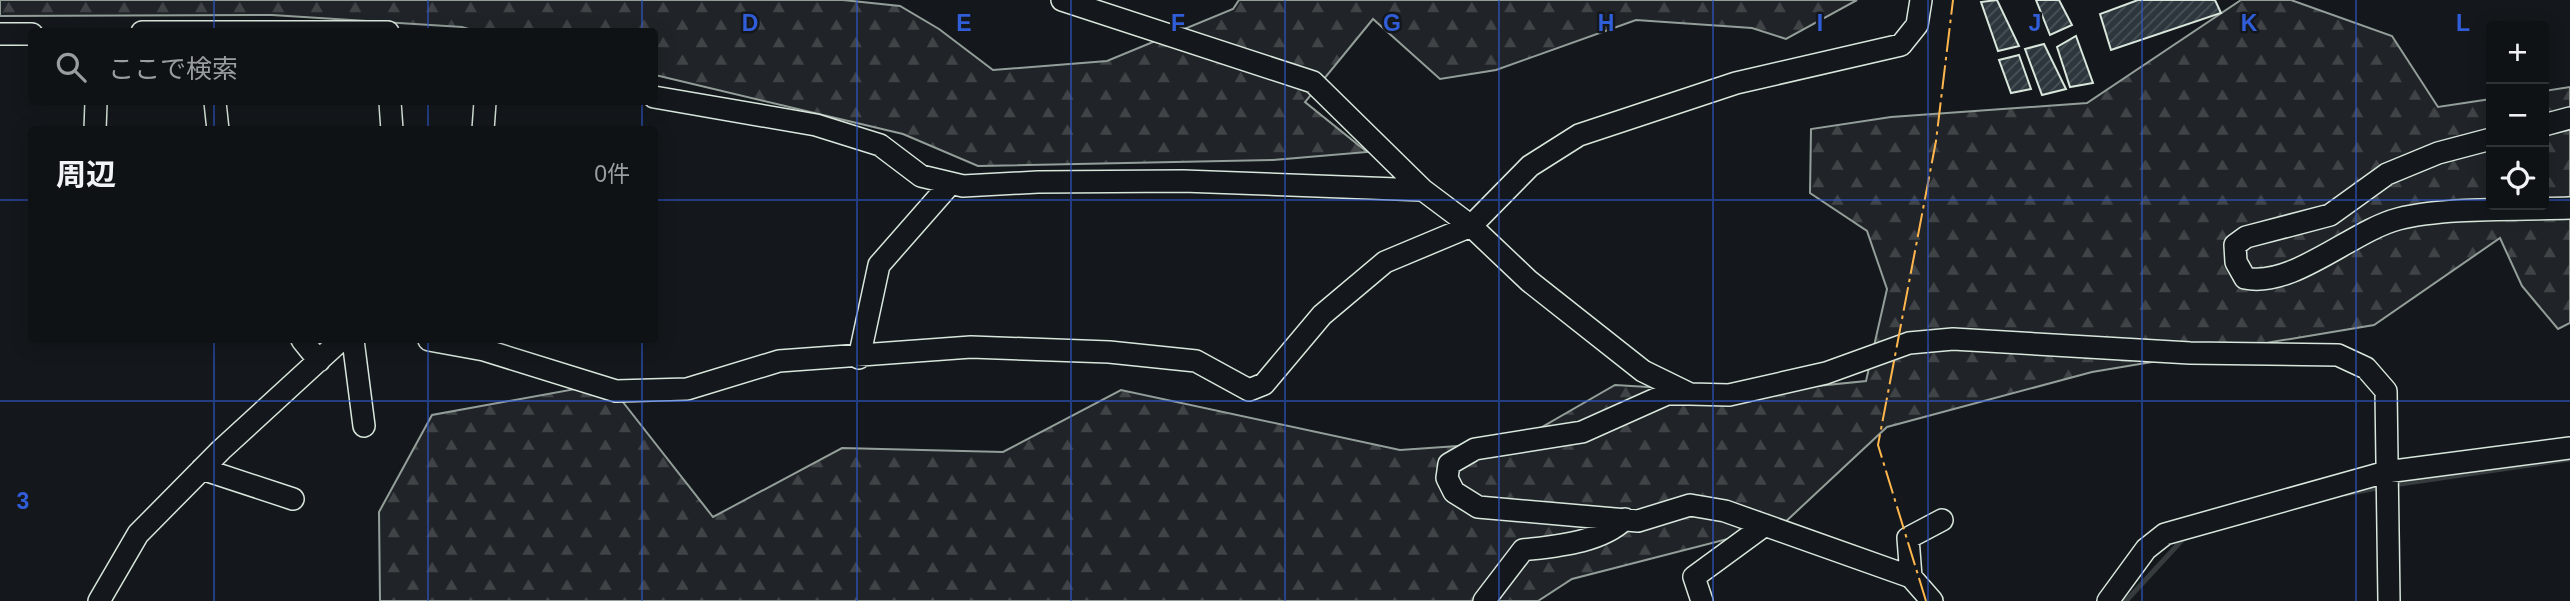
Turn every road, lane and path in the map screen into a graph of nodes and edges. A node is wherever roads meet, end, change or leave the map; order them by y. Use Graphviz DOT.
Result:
graph roads {
  1 [pos="1062,0"];
  2 [pos="1921,0"];
  3 [pos="0,34"];
  4 [pos="28,34"];
  5 [pos="658,98"];
  6 [pos="96,105"];
  7 [pos="215,105"];
  8 [pos="390,105"];
  9 [pos="485,105"];
  10 [pos="2570,118"];
  11 [pos="2549,124"];
  12 [pos="95,126"];
  13 [pos="218,126"];
  14 [pos="392,126"];
  15 [pos="483,126"];
  16 [pos="2486,140"];
  17 [pos="951,183"];
  18 [pos="1423,190"];
  19 [pos="2570,208"];
  20 [pos="1471,226"];
  21 [pos="304,343"];
  22 [pos="338,343"];
  23 [pos="353,343"];
  24 [pos="462,343"];
  25 [pos="484,345"];
  26 [pos="859,358"];
  27 [pos="318,361"];
  28 [pos="1690,394"];
  29 [pos="363,425"];
  30 [pos="2570,448"];
  31 [pos="202,469"];
  32 [pos="2386,472"];
  33 [pos="293,499"];
  34 [pos="1625,519"];
  35 [pos="1942,520"];
  36 [pos="1765,525"];
  37 [pos="1911,577"];
  38 [pos="99,601"];
  39 [pos="1484,601"];
  40 [pos="1702,601"];
  41 [pos="1932,601"];
  42 [pos="2108,601"];
  43 [pos="2389,601"];
  1 -- 18 [label="street"];
  2 -- 20 [label="street"];
  3 -- 4 [label="street"];
  5 -- 17 [label="street"];
  6 -- 12 [label="street"];
  7 -- 13 [label="street"];
  8 -- 14 [label="street"];
  9 -- 15 [label="street"];
  10 -- 11 [label="street"];
  16 -- 19 [label="street"];
  17 -- 18 [label="street"];
  17 -- 26 [label="street"];
  18 -- 20 [label="street"];
  20 -- 26 [label="street"];
  20 -- 28 [label="street"];
  21 -- 27 [label="street"];
  22 -- 27 [label="street"];
  23 -- 29 [label="street"];
  24 -- 25 [label="street"];
  25 -- 26 [label="street"];
  27 -- 31 [label="street"];
  28 -- 32 [label="street"];
  28 -- 34 [label="street"];
  30 -- 32 [label="street"];
  31 -- 33 [label="street"];
  31 -- 38 [label="street"];
  32 -- 42 [label="street"];
  32 -- 43 [label="street"];
  34 -- 36 [label="street"];
  34 -- 39 [label="street"];
  35 -- 37 [label="street"];
  36 -- 37 [label="street"];
  36 -- 40 [label="street"];
  37 -- 41 [label="street"];
}
